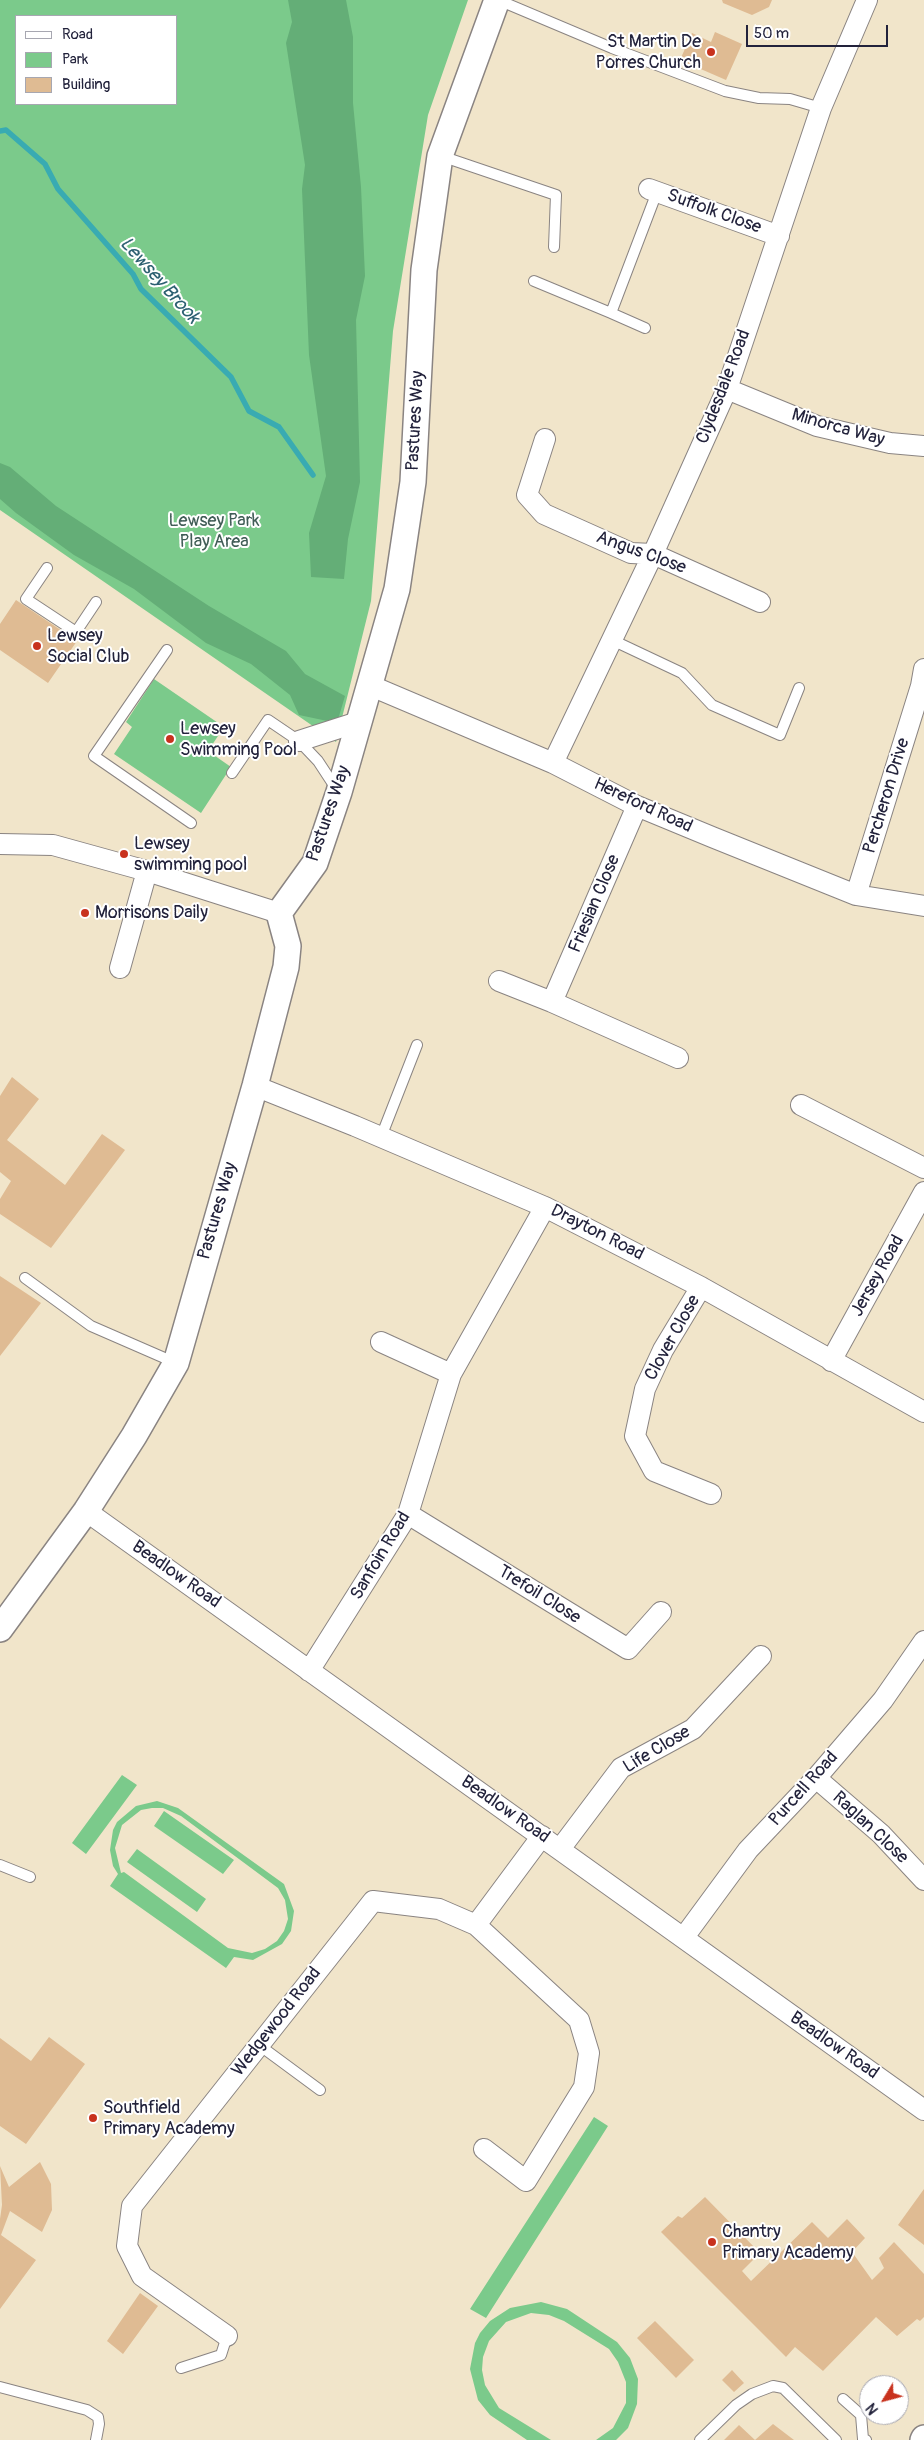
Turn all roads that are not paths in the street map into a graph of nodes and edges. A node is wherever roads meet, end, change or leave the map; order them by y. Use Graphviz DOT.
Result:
graph roads {
  1 [pos="498,0"];
  2 [pos="867,0"];
  3 [pos="821,108"];
  4 [pos="440,156"];
  5 [pos="653,191"];
  6 [pos="779,236"];
  7 [pos="554,247"];
  8 [pos="534,281"];
  9 [pos="611,313"];
  10 [pos="646,328"];
  11 [pos="727,389"];
  12 [pos="545,439"];
  13 [pos="924,446"];
  14 [pos="653,554"];
  15 [pos="47,568"];
  16 [pos="96,602"];
  17 [pos="760,602"];
  18 [pos="612,640"];
  19 [pos="167,650"];
  20 [pos="923,680"];
  21 [pos="369,685"];
  22 [pos="799,688"];
  23 [pos="358,722"];
  24 [pos="300,741"];
  25 [pos="553,763"];
  26 [pos="232,773"];
  27 [pos="338,792"];
  28 [pos="637,806"];
  29 [pos="191,823"];
  30 [pos="0,844"];
  31 [pos="147,871"];
  32 [pos="856,895"];
  33 [pos="924,906"];
  34 [pos="279,913"];
  35 [pos="120,968"];
  36 [pos="499,981"];
  37 [pos="552,1002"];
  38 [pos="417,1045"];
  39 [pos="678,1058"];
  40 [pos="255,1086"];
  41 [pos="801,1105"];
  42 [pos="381,1137"];
  43 [pos="924,1168"];
  44 [pos="924,1192"];
  45 [pos="545,1207"];
  46 [pos="25,1278"];
  47 [pos="701,1287"];
  48 [pos="381,1342"];
  49 [pos="831,1361"];
  50 [pos="176,1363"];
  51 [pos="451,1374"];
  52 [pos="924,1412"];
  53 [pos="711,1494"];
  54 [pos="86,1511"];
  55 [pos="408,1514"];
  56 [pos="661,1612"];
  57 [pos="0,1629"];
  58 [pos="924,1641"];
  59 [pos="761,1656"];
  60 [pos="309,1671"];
  61 [pos="816,1778"];
  62 [pos="542,1836"];
  63 [pos="560,1849"];
  64 [pos="0,1865"];
  65 [pos="30,1877"];
  66 [pos="924,1880"];
  67 [pos="476,1925"];
  68 [pos="684,1937"];
  69 [pos="259,2045"];
  70 [pos="320,2090"];
  71 [pos="924,2110"];
  72 [pos="484,2149"];
  73 [pos="227,2336"];
  74 [pos="181,2368"];
  75 [pos="0,2387"];
  76 [pos="843,2398"];
  77 [pos="96,2440"];
  78 [pos="700,2440"];
  79 [pos="836,2440"];
  80 [pos="861,2440"];
  1 -- 3 [label="lane"];
  1 -- 4 [label="street, Pastures Way"];
  2 -- 3 [label="street, Clydesdale Road"];
  3 -- 6 [label="street, Clydesdale Road"];
  4 -- 7 [label="lane"];
  4 -- 21 [label="street, Pastures Way"];
  5 -- 6 [label="street, Suffolk Close"];
  5 -- 9 [label="lane"];
  6 -- 11 [label="street, Clydesdale Road"];
  8 -- 9 [label="lane"];
  9 -- 10 [label="lane"];
  11 -- 13 [label="street, Minorca Way"];
  11 -- 14 [label="street, Clydesdale Road"];
  12 -- 14 [label="street, Angus Close"];
  14 -- 17 [label="street, Angus Close"];
  14 -- 18 [label="street, Clydesdale Road"];
  15 -- 16 [label="lane"];
  18 -- 22 [label="lane"];
  18 -- 25 [label="street, Clydesdale Road"];
  19 -- 29 [label="lane"];
  20 -- 32 [label="street, Percheron Drive"];
  21 -- 23 [label="street, Pastures Way"];
  21 -- 25 [label="street, Hereford Road"];
  23 -- 24 [label="street"];
  23 -- 27 [label="street, Pastures Way"];
  24 -- 26 [label="lane"];
  24 -- 27 [label="lane"];
  25 -- 28 [label="street, Hereford Road"];
  27 -- 34 [label="street, Pastures Way"];
  28 -- 32 [label="street, Hereford Road"];
  28 -- 37 [label="street, Friesian Close"];
  30 -- 31 [label="street"];
  31 -- 34 [label="street"];
  31 -- 35 [label="street"];
  32 -- 33 [label="street, Hereford Road"];
  34 -- 40 [label="street, Pastures Way"];
  36 -- 37 [label="street"];
  37 -- 39 [label="street"];
  38 -- 42 [label="lane"];
  40 -- 42 [label="street, Drayton Road"];
  40 -- 50 [label="street, Pastures Way"];
  41 -- 43 [label="street"];
  42 -- 45 [label="street, Drayton Road"];
  44 -- 49 [label="street, Jersey Road"];
  45 -- 47 [label="street, Drayton Road"];
  45 -- 51 [label="street, Sanfoin Road"];
  46 -- 50 [label="lane"];
  47 -- 49 [label="street, Drayton Road"];
  47 -- 53 [label="street, Clover Close"];
  48 -- 51 [label="street"];
  49 -- 52 [label="street, Drayton Road"];
  50 -- 54 [label="street, Pastures Way"];
  51 -- 55 [label="street, Sanfoin Road"];
  54 -- 57 [label="street, Pastures Way"];
  54 -- 60 [label="street, Beadlow Road"];
  55 -- 56 [label="street, Trefoil Close"];
  55 -- 60 [label="street, Sanfoin Road"];
  58 -- 61 [label="street, Purcell Road"];
  59 -- 63 [label="street, Life Close"];
  60 -- 62 [label="street, Beadlow Road"];
  61 -- 66 [label="street, Raglan Close"];
  61 -- 68 [label="street, Purcell Road"];
  62 -- 63 [label="street, Beadlow Road"];
  62 -- 67 [label="street"];
  63 -- 68 [label="street, Beadlow Road"];
  64 -- 65 [label="lane"];
  67 -- 69 [label="street, Wedgewood Road"];
  67 -- 72 [label="street, Wedgewood Road"];
  68 -- 71 [label="street, Beadlow Road"];
  69 -- 70 [label="lane"];
  69 -- 73 [label="street, Wedgewood Road"];
  73 -- 74 [label="lane"];
  75 -- 77 [label="lane"];
  76 -- 80 [label="lane"];
  78 -- 79 [label="lane"];
}
